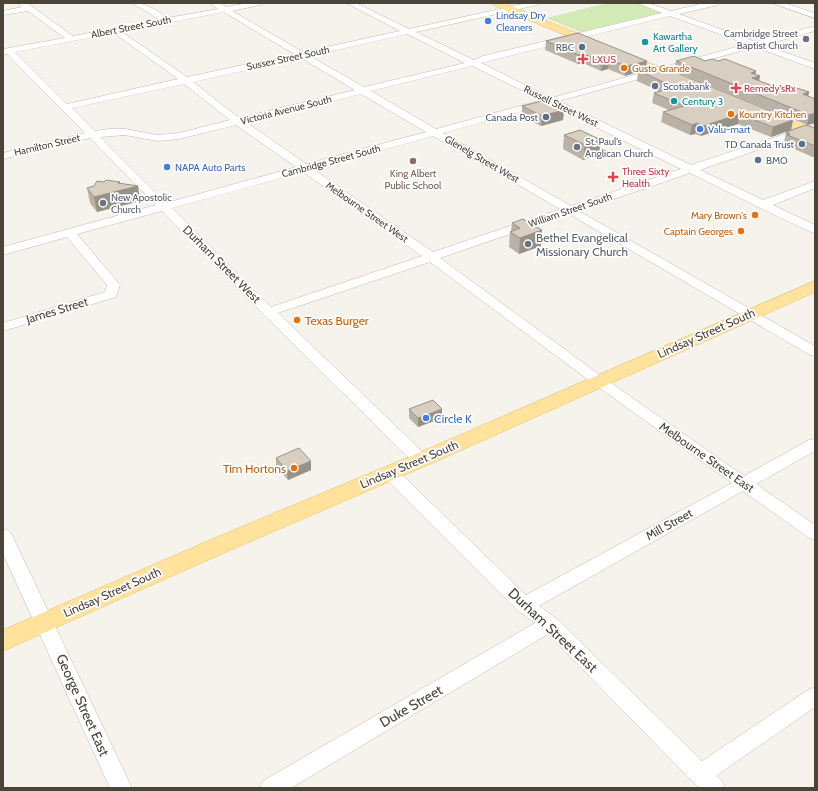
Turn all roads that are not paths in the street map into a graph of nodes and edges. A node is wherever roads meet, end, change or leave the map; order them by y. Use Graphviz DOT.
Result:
graph roads {
  1 [pos="22,3"];
  2 [pos="135,3"];
  3 [pos="214,3"];
  4 [pos="260,3"];
  5 [pos="350,3"];
  6 [pos="496,3"];
  7 [pos="537,3"];
  8 [pos="641,3"];
  9 [pos="725,3"];
  10 [pos="776,3"];
  11 [pos="711,5"];
  12 [pos="29,8"];
  13 [pos="511,9"];
  14 [pos="225,10"];
  15 [pos="3,13"];
  16 [pos="672,15"];
  17 [pos="815,16"];
  18 [pos="166,21"];
  19 [pos="815,28"];
  20 [pos="116,30"];
  21 [pos="409,31"];
  22 [pos="578,37"];
  23 [pos="72,39"];
  24 [pos="754,45"];
  25 [pos="6,52"];
  26 [pos="302,55"];
  27 [pos="476,62"];
  28 [pos="815,66"];
  29 [pos="660,71"];
  30 [pos="185,81"];
  31 [pos="686,82"];
  32 [pos="363,90"];
  33 [pos="553,101"];
  34 [pos="64,107"];
  35 [pos="756,110"];
  36 [pos="237,121"];
  37 [pos="811,131"];
  38 [pos="435,133"];
  39 [pos="91,135"];
  40 [pos="3,156"];
  41 [pos="305,168"];
  42 [pos="691,170"];
  43 [pos="815,184"];
  44 [pos="762,205"];
  45 [pos="165,207"];
  46 [pos="570,210"];
  47 [pos="815,230"];
  48 [pos="70,233"];
  49 [pos="3,251"];
  50 [pos="432,257"];
  51 [pos="815,286"];
  52 [pos="269,312"];
  53 [pos="750,314"];
  54 [pos="3,327"];
  55 [pos="815,352"];
  56 [pos="599,380"];
  57 [pos="815,444"];
  58 [pos="420,460"];
  59 [pos="390,473"];
  60 [pos="744,483"];
  61 [pos="815,534"];
  62 [pos="3,535"];
  63 [pos="524,605"];
  64 [pos="45,622"];
  65 [pos="550,624"];
  66 [pos="3,640"];
  67 [pos="815,696"];
  68 [pos="708,781"];
  69 [pos="121,788"];
  70 [pos="271,788"];
  1 -- 12 [label="street"];
  2 -- 18 [label="street"];
  3 -- 14 [label="street, Glenelg Street West"];
  4 -- 14 [label="street, Albert Street South"];
  5 -- 21 [label="street, Russell Street West"];
  6 -- 13 [label="main road"];
  7 -- 13 [label="street, Sussex Street South"];
  8 -- 16 [label="street"];
  9 -- 11 [label="street, Victoria Avenue South"];
  10 -- 17 [label="street"];
  11 -- 16 [label="street, Victoria Avenue South"];
  12 -- 15 [label="street"];
  12 -- 23 [label="street"];
  13 -- 21 [label="street, Sussex Street South"];
  13 -- 22 [label="main road"];
  14 -- 18 [label="street, Albert Street South"];
  14 -- 26 [label="street, Glenelg Street West"];
  16 -- 22 [label="street, Victoria Avenue South"];
  16 -- 24 [label="street"];
  18 -- 20 [label="street, Albert Street South"];
  19 -- 24 [label="street, Cambridge Street South"];
  20 -- 23 [label="street, Albert Street South"];
  20 -- 30 [label="street, Melbourne Street West"];
  21 -- 26 [label="street, Sussex Street South"];
  21 -- 27 [label="street, Russell Street West"];
  22 -- 27 [label="street, Victoria Avenue South"];
  22 -- 29 [label="main road"];
  23 -- 25 [label="street, Albert Street South"];
  24 -- 28 [label="street"];
  24 -- 29 [label="street, Cambridge Street South"];
  25 -- 34 [label="street, Durham Street West"];
  26 -- 30 [label="street, Sussex Street South"];
  26 -- 32 [label="street, Glenelg Street West"];
  27 -- 32 [label="street, Victoria Avenue South"];
  27 -- 33 [label="street, Russell Street West"];
  29 -- 31 [label="main road"];
  29 -- 33 [label="street, Cambridge Street South"];
  30 -- 34 [label="street, Sussex Street South"];
  30 -- 36 [label="street, Melbourne Street West"];
  32 -- 36 [label="street, Victoria Avenue South"];
  32 -- 38 [label="street, Glenelg Street West"];
  33 -- 38 [label="street, Cambridge Street South"];
  33 -- 42 [label="street, Russell Street West"];
  34 -- 39 [label="street, Durham Street West"];
  35 -- 37 [label="main road"];
  36 -- 39 [label="street, Victoria Avenue South"];
  36 -- 41 [label="street, Melbourne Street West"];
  37 -- 42 [label="street, William Street South"];
  38 -- 41 [label="street, Cambridge Street South"];
  38 -- 46 [label="street, Glenelg Street West"];
  39 -- 40 [label="street, Hamilton Street"];
  39 -- 45 [label="street, Durham Street West"];
  41 -- 45 [label="street, Cambridge Street South"];
  41 -- 50 [label="street, Melbourne Street West"];
  42 -- 44 [label="street, Russell Street West"];
  42 -- 46 [label="street, William Street South"];
  43 -- 44 [label="street"];
  44 -- 47 [label="street, Russell Street West"];
  45 -- 48 [label="street, Cambridge Street South"];
  45 -- 52 [label="street, Durham Street West"];
  46 -- 50 [label="street, William Street South"];
  46 -- 53 [label="street, Glenelg Street West"];
  48 -- 49 [label="street, Cambridge Street South"];
  48 -- 54 [label="street, James Street"];
  50 -- 52 [label="street, William Street South"];
  50 -- 56 [label="street, Melbourne Street West"];
  51 -- 53 [label="main road, Lindsay Street South"];
  52 -- 58 [label="street, Durham Street West"];
  53 -- 55 [label="street, Glenelg Street West"];
  53 -- 56 [label="main road, Lindsay Street South"];
  56 -- 58 [label="main road, Lindsay Street South"];
  56 -- 60 [label="street, Melbourne Street East"];
  57 -- 60 [label="street, Mill Street"];
  58 -- 59 [label="main road, Lindsay Street South"];
  59 -- 63 [label="street, Durham Street East"];
  59 -- 64 [label="main road, Lindsay Street South"];
  60 -- 61 [label="street, Melbourne Street East"];
  60 -- 63 [label="street, Mill Street"];
  62 -- 64 [label="street, George Street East"];
  63 -- 65 [label="street, Durham Street East"];
  64 -- 66 [label="main road, Lindsay Street South"];
  64 -- 69 [label="street, George Street East"];
  65 -- 68 [label="street, Durham Street East"];
  65 -- 70 [label="street, Duke Street"];
  67 -- 68 [label="street"];
}
